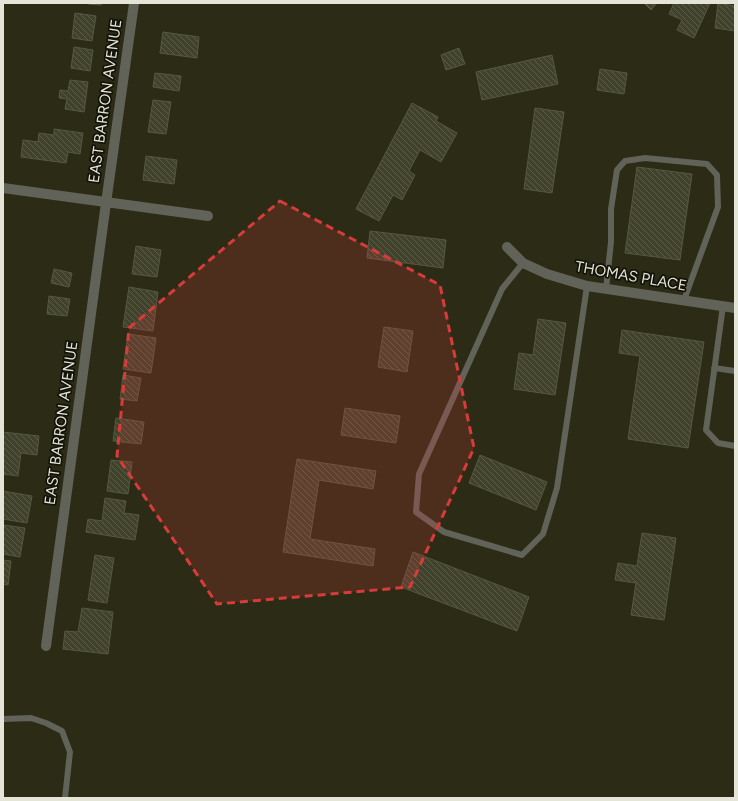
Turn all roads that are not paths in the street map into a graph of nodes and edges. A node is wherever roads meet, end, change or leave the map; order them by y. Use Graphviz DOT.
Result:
graph roads {
  1 [pos="134,3"];
  2 [pos="3,188"];
  3 [pos="106,203"];
  4 [pos="208,216"];
  5 [pos="507,247"];
  6 [pos="523,263"];
  7 [pos="587,286"];
  8 [pos="606,289"];
  9 [pos="684,300"];
  10 [pos="723,306"];
  11 [pos="735,308"];
  12 [pos="714,368"];
  13 [pos="735,371"];
  14 [pos="735,446"];
  15 [pos="46,646"];
  16 [pos="3,719"];
  17 [pos="65,798"];
  1 -- 3 [label="street, EAST BARRON AVENUE"];
  2 -- 3 [label="street"];
  3 -- 4 [label="street, EAST BARRON AVENUE"];
  3 -- 15 [label="street, EAST BARRON AVENUE"];
  5 -- 6 [label="street, THOMAS PLACE"];
  6 -- 7 [label="street, THOMAS PLACE"];
  6 -- 7 [label="lane"];
  7 -- 8 [label="street, THOMAS PLACE"];
  8 -- 9 [label="street, THOMAS PLACE"];
  8 -- 9 [label="lane"];
  9 -- 10 [label="street, THOMAS PLACE"];
  10 -- 11 [label="street, THOMAS PLACE"];
  10 -- 12 [label="lane"];
  12 -- 13 [label="lane"];
  12 -- 14 [label="lane"];
  16 -- 17 [label="lane"];
}
